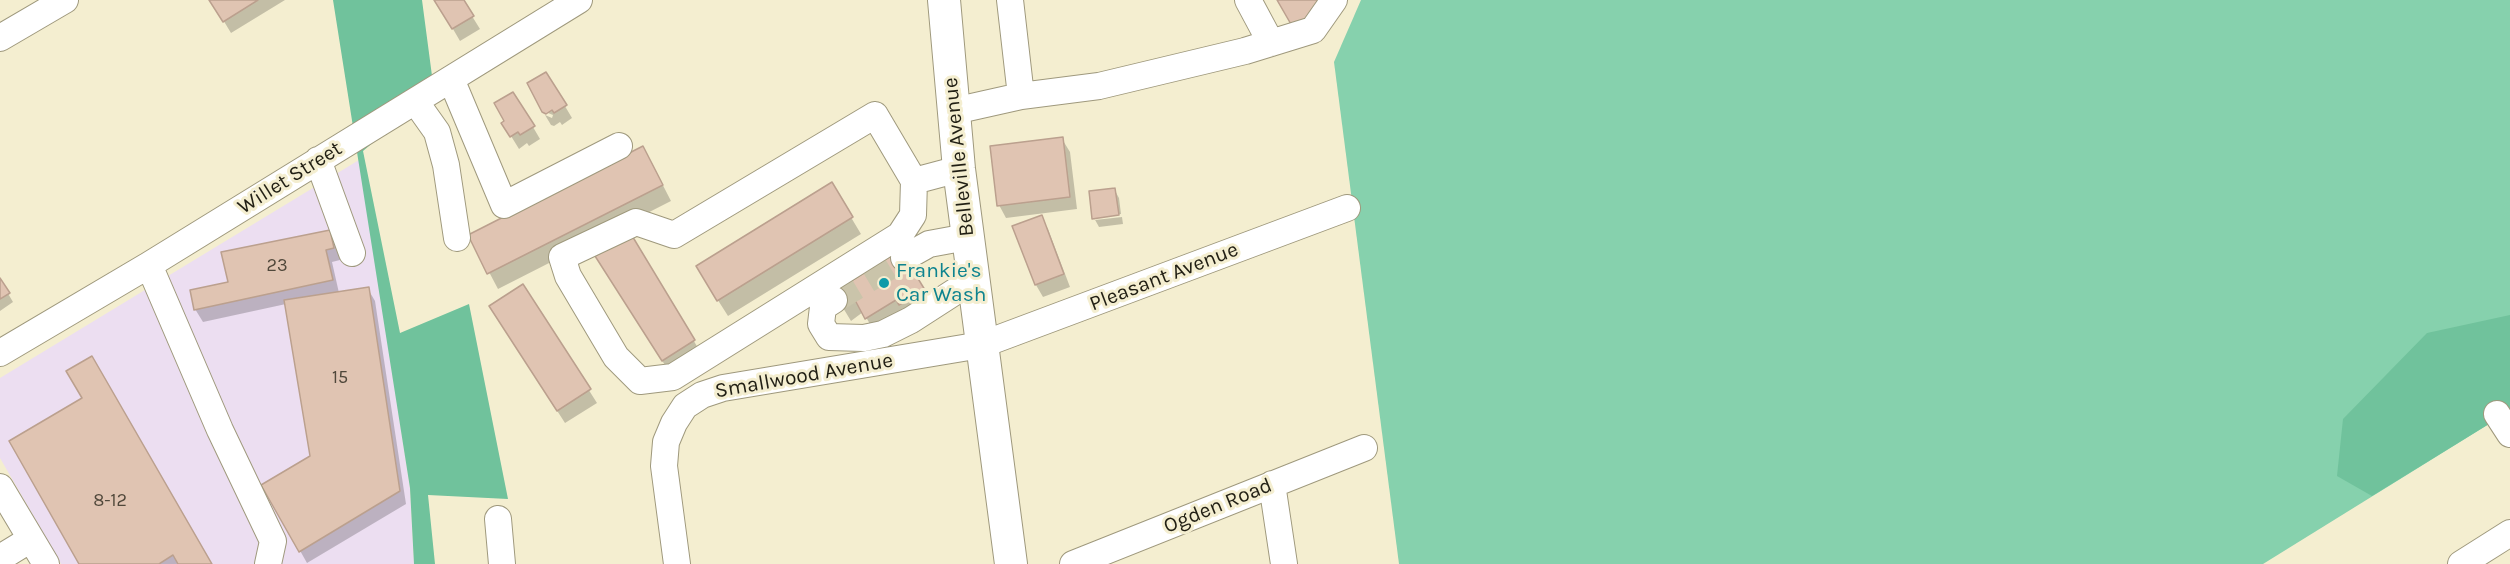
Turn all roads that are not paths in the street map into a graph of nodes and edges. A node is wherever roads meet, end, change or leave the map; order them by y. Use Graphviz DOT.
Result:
graph roads {
  1 [pos="65,0"];
  2 [pos="579,0"];
  3 [pos="944,0"];
  4 [pos="1010,0"];
  5 [pos="1248,0"];
  6 [pos="1334,0"];
  7 [pos="0,38"];
  8 [pos="1271,43"];
  9 [pos="451,79"];
  10 [pos="1021,96"];
  11 [pos="415,100"];
  12 [pos="954,111"];
  13 [pos="619,146"];
  14 [pos="318,160"];
  15 [pos="959,169"];
  16 [pos="914,182"];
  17 [pos="1347,208"];
  18 [pos="967,237"];
  19 [pos="457,238"];
  20 [pos="352,253"];
  21 [pos="904,258"];
  22 [pos="149,265"];
  23 [pos="973,280"];
  24 [pos="834,300"];
  25 [pos="981,345"];
  26 [pos="0,353"];
  27 [pos="1364,448"];
  28 [pos="1272,484"];
  29 [pos="0,487"];
  30 [pos="498,519"];
  31 [pos="2510,533"];
  32 [pos="31,539"];
  33 [pos="0,558"];
  34 [pos="46,564"];
  35 [pos="268,564"];
  36 [pos="502,564"];
  37 [pos="677,564"];
  38 [pos="1011,564"];
  39 [pos="1073,564"];
  40 [pos="1284,564"];
  41 [pos="2461,564"];
  1 -- 7 [label="street"];
  2 -- 9 [label="street, Willet Street"];
  3 -- 12 [label="main road, Belleville Avenue"];
  4 -- 10 [label="street"];
  5 -- 8 [label="street"];
  6 -- 8 [label="street"];
  8 -- 10 [label="street"];
  9 -- 11 [label="street, Willet Street"];
  9 -- 13 [label="street"];
  10 -- 12 [label="street"];
  11 -- 14 [label="street, Willet Street"];
  11 -- 19 [label="street"];
  12 -- 15 [label="main road, Belleville Avenue"];
  14 -- 20 [label="street"];
  14 -- 22 [label="street, Willet Street"];
  15 -- 16 [label="street"];
  15 -- 18 [label="main road, Belleville Avenue"];
  16 -- 16 [label="street"];
  17 -- 25 [label="street, Pleasant Avenue"];
  18 -- 21 [label="street"];
  18 -- 23 [label="main road, Belleville Avenue"];
  22 -- 26 [label="street, Willet Street"];
  22 -- 35 [label="street"];
  23 -- 24 [label="street"];
  23 -- 25 [label="main road, Belleville Avenue"];
  25 -- 37 [label="street, Smallwood Avenue"];
  25 -- 38 [label="main road, Belleville Avenue"];
  27 -- 28 [label="street, Ogden Road"];
  28 -- 39 [label="street, Ogden Road"];
  28 -- 40 [label="street"];
  29 -- 32 [label="street"];
  30 -- 36 [label="street"];
  31 -- 41 [label="street"];
  32 -- 33 [label="street"];
  32 -- 34 [label="street"];
}
